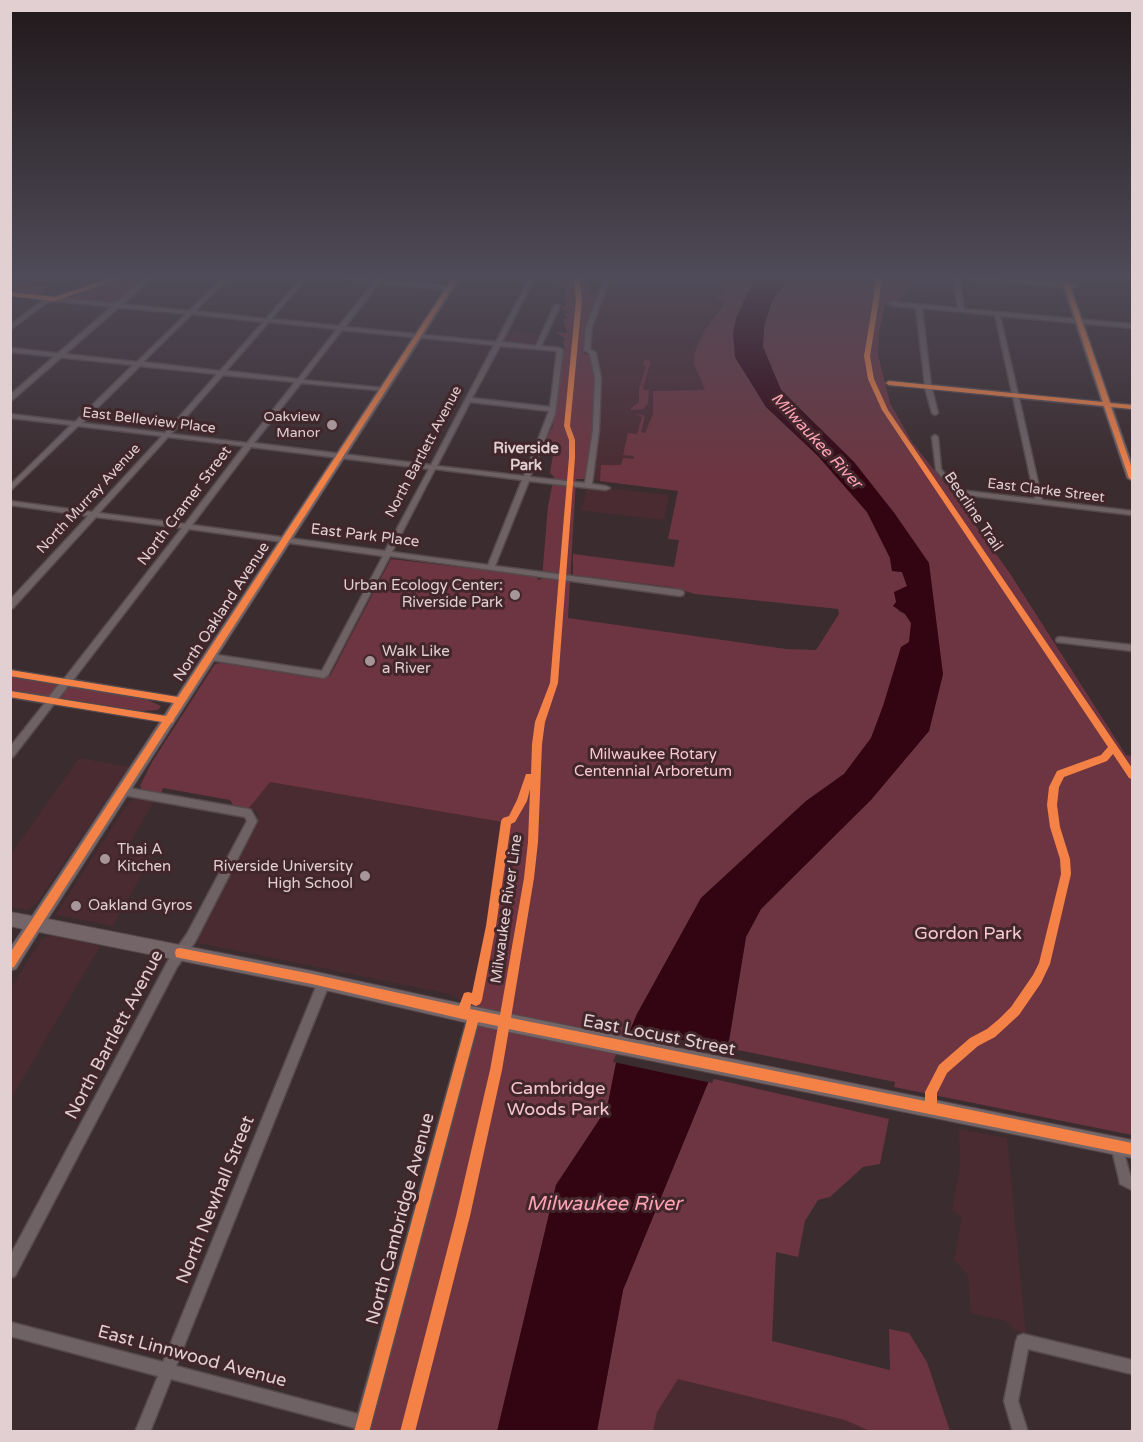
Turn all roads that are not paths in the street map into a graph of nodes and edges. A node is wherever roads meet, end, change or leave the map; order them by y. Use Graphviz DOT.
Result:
graph roads {
  1 [pos="77,342"];
  2 [pos="160,342"];
  3 [pos="248,342"];
  4 [pos="330,342"];
  5 [pos="414,342"];
  6 [pos="492,342"];
  7 [pos="540,342"];
  8 [pos="588,342"];
  9 [pos="923,342"];
  10 [pos="1003,342"];
  11 [pos="1090,342"];
  12 [pos="499,343"];
  13 [pos="538,347"];
  14 [pos="10,350"];
  15 [pos="62,355"];
  16 [pos="138,364"];
  17 [pos="221,373"];
  18 [pos="298,381"];
  19 [pos="889,383"];
  20 [pos="928,387"];
  21 [pos="384,390"];
  22 [pos="1014,396"];
  23 [pos="10,400"];
  24 [pos="469,400"];
  25 [pos="1112,405"];
  26 [pos="1132,408"];
  27 [pos="552,409"];
  28 [pos="935,413"];
  29 [pos="10,416"];
  30 [pos="77,424"];
  31 [pos="167,435"];
  32 [pos="934,437"];
  33 [pos="249,445"];
  34 [pos="1132,453"];
  35 [pos="341,456"];
  36 [pos="433,467"];
  37 [pos="527,478"];
  38 [pos="1132,478"];
  39 [pos="588,486"];
  40 [pos="606,488"];
  41 [pos="10,489"];
  42 [pos="1039,502"];
  43 [pos="10,503"];
  44 [pos="1132,513"];
  45 [pos="93,514"];
  46 [pos="188,526"];
  47 [pos="287,540"];
  48 [pos="388,553"];
  49 [pos="491,567"];
  50 [pos="680,593"];
  51 [pos="10,606"];
  52 [pos="1060,640"];
  53 [pos="1132,648"];
  54 [pos="211,657"];
  55 [pos="10,673"];
  56 [pos="66,682"];
  57 [pos="10,694"];
  58 [pos="52,701"];
  59 [pos="182,701"];
  60 [pos="170,720"];
  61 [pos="10,754"];
  62 [pos="123,791"];
  63 [pos="10,919"];
  64 [pos="37,924"];
  65 [pos="180,953"];
  66 [pos="10,963"];
  67 [pos="324,982"];
  68 [pos="482,1017"];
  69 [pos="1125,1147"];
  70 [pos="1132,1184"];
  71 [pos="10,1270"];
  72 [pos="10,1329"];
  73 [pos="1132,1366"];
  74 [pos="166,1370"];
  75 [pos="362,1427"];
  76 [pos="1019,1430"];
  77 [pos="142,1431"];
  1 -- 15 [label="street"];
  2 -- 16 [label="street"];
  3 -- 17 [label="street, North Murray Avenue"];
  4 -- 18 [label="street, North Cramer Street"];
  5 -- 21 [label="main road, North Oakland Avenue"];
  6 -- 12 [label="street"];
  7 -- 13 [label="street"];
  8 -- 39 [label="street"];
  9 -- 20 [label="street"];
  10 -- 22 [label="street"];
  11 -- 25 [label="main road"];
  12 -- 13 [label="street"];
  12 -- 24 [label="street, North Bartlett Avenue"];
  13 -- 27 [label="street"];
  14 -- 15 [label="street"];
  15 -- 16 [label="street"];
  15 -- 23 [label="street"];
  16 -- 17 [label="street"];
  16 -- 30 [label="street"];
  17 -- 18 [label="street"];
  17 -- 31 [label="street, North Murray Avenue"];
  18 -- 21 [label="street"];
  18 -- 33 [label="street, North Cramer Street"];
  19 -- 20 [label="street"];
  20 -- 22 [label="street"];
  20 -- 28 [label="street"];
  21 -- 35 [label="main road, North Oakland Avenue"];
  22 -- 25 [label="street"];
  22 -- 42 [label="street"];
  24 -- 27 [label="street"];
  24 -- 36 [label="street, North Bartlett Avenue"];
  25 -- 26 [label="street"];
  25 -- 34 [label="main road"];
  25 -- 38 [label="main road"];
  27 -- 37 [label="street"];
  29 -- 30 [label="street, East Belleview Place"];
  30 -- 31 [label="street, East Belleview Place"];
  30 -- 41 [label="street"];
  31 -- 33 [label="street, East Belleview Place"];
  31 -- 45 [label="street, North Murray Avenue"];
  32 -- 42 [label="street, East Clarke Street"];
  33 -- 35 [label="street, East Belleview Place"];
  33 -- 46 [label="street, North Cramer Street"];
  35 -- 36 [label="street, East Belleview Place"];
  35 -- 47 [label="main road, North Oakland Avenue"];
  36 -- 37 [label="street, East Belleview Place"];
  36 -- 48 [label="street, North Bartlett Avenue"];
  37 -- 39 [label="street, East Belleview Place"];
  37 -- 49 [label="street"];
  39 -- 40 [label="street, East Belleview Place"];
  42 -- 44 [label="street, East Clarke Street"];
  43 -- 45 [label="street, East Park Place"];
  45 -- 46 [label="street, East Park Place"];
  45 -- 51 [label="street, North Murray Avenue"];
  46 -- 47 [label="street, East Park Place"];
  46 -- 56 [label="street, North Cramer Street"];
  47 -- 48 [label="street, East Park Place"];
  47 -- 54 [label="main road, North Oakland Avenue"];
  48 -- 49 [label="street, East Park Place"];
  48 -- 54 [label="street, North Bartlett Avenue"];
  49 -- 50 [label="street, East Park Place"];
  52 -- 53 [label="street"];
  54 -- 59 [label="main road, North Oakland Avenue"];
  55 -- 56 [label="street"];
  56 -- 58 [label="street, North Cramer Street"];
  56 -- 59 [label="street"];
  57 -- 58 [label="street"];
  58 -- 60 [label="street"];
  58 -- 61 [label="street, North Cramer Street"];
  59 -- 60 [label="main road, North Oakland Avenue"];
  60 -- 62 [label="main road, North Oakland Avenue"];
  62 -- 64 [label="main road, North Oakland Avenue"];
  62 -- 65 [label="street, North Bartlett Avenue"];
  63 -- 64 [label="main road, East Locust Street"];
  64 -- 65 [label="main road, East Locust Street"];
  64 -- 66 [label="main road, North Oakland Avenue"];
  65 -- 67 [label="main road, East Locust Street"];
  65 -- 71 [label="street, North Bartlett Avenue"];
  67 -- 68 [label="main road, East Locust Street"];
  67 -- 74 [label="street, North Newhall Street"];
  68 -- 69 [label="main road, East Locust Street"];
  68 -- 75 [label="street, North Cambridge Avenue"];
  69 -- 70 [label="street"];
  72 -- 74 [label="street, East Linnwood Avenue"];
  73 -- 76 [label="street"];
  74 -- 75 [label="street, East Linnwood Avenue"];
  74 -- 77 [label="street, North Newhall Street"];
}
